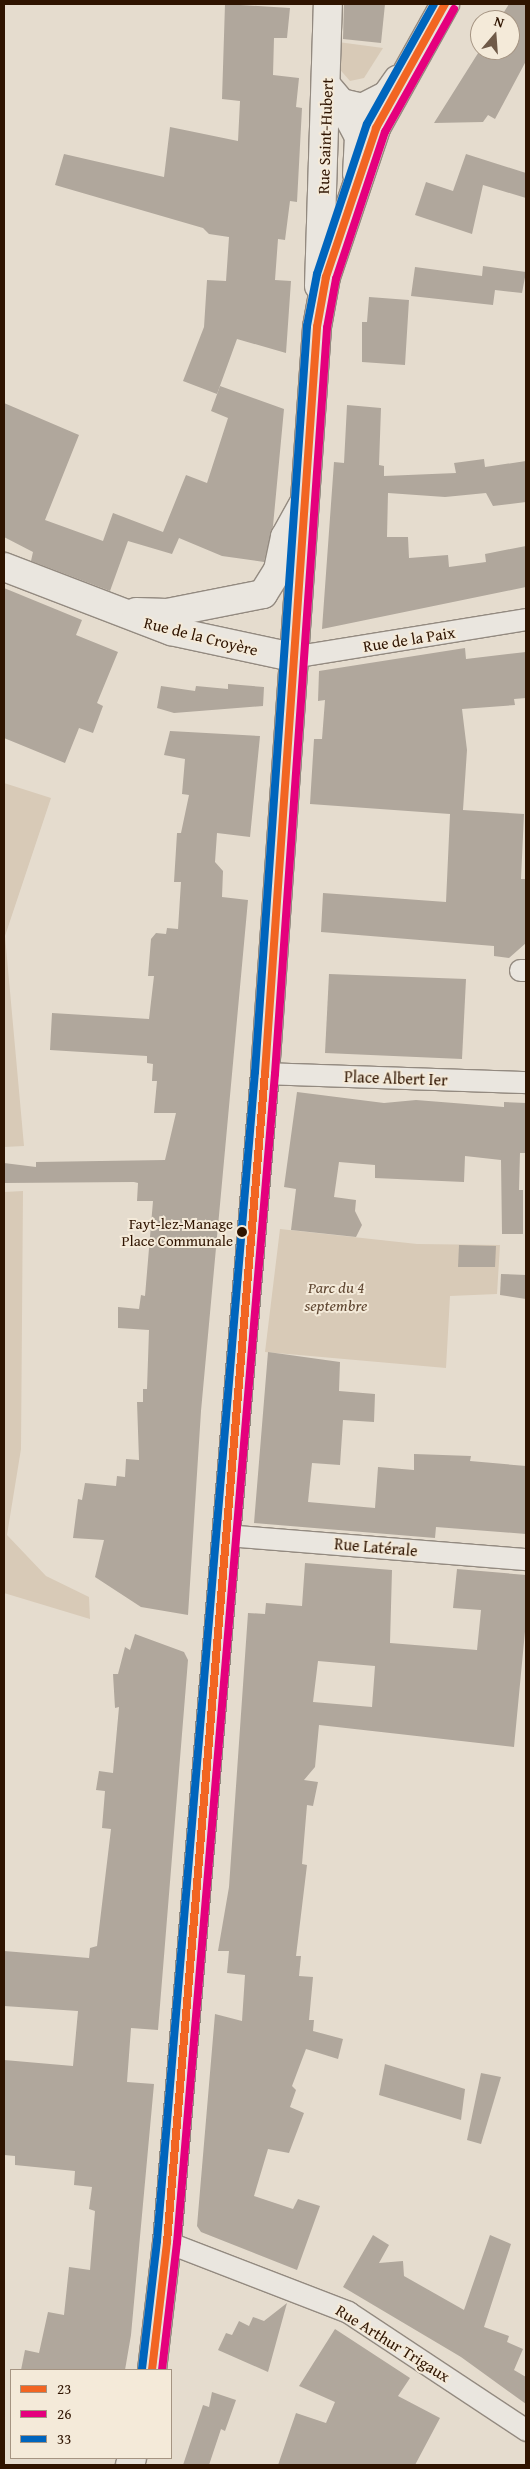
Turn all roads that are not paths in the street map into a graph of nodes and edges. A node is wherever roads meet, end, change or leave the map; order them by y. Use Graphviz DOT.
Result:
graph roads {
  1 [pos="328,4"];
  2 [pos="445,4"];
  3 [pos="414,55"];
  4 [pos="334,94"];
  5 [pos="325,165"];
  6 [pos="361,167"];
  7 [pos="317,328"];
  8 [pos="302,504"];
  9 [pos="4,567"];
  10 [pos="111,612"];
  11 [pos="526,619"];
  12 [pos="292,657"];
  13 [pos="265,1073"];
  14 [pos="526,1082"];
  15 [pos="225,1535"];
  16 [pos="526,1559"];
  17 [pos="168,2242"];
  18 [pos="152,2369"];
  19 [pos="526,2430"];
  1 -- 4 [label="street, Rue Saint-Hubert"];
  2 -- 3 [label="main road"];
  3 -- 4 [label="street"];
  3 -- 6 [label="main road"];
  4 -- 5 [label="street, Rue Saint-Hubert"];
  4 -- 6 [label="street"];
  5 -- 6 [label="street"];
  5 -- 7 [label="street, Rue Saint-Hubert"];
  6 -- 7 [label="main road"];
  7 -- 8 [label="main road"];
  8 -- 10 [label="street, Rue de la Croyère"];
  8 -- 12 [label="main road"];
  9 -- 10 [label="street, Rue de la Croyère"];
  10 -- 12 [label="street, Rue de la Croyère"];
  11 -- 12 [label="street, Rue de la Paix"];
  12 -- 13 [label="main road"];
  13 -- 14 [label="street, Place Albert Ier"];
  13 -- 15 [label="main road"];
  15 -- 16 [label="street, Rue Latérale"];
  15 -- 17 [label="main road"];
  17 -- 18 [label="main road"];
  17 -- 19 [label="street, Rue Arthur Trigaux"];
}
